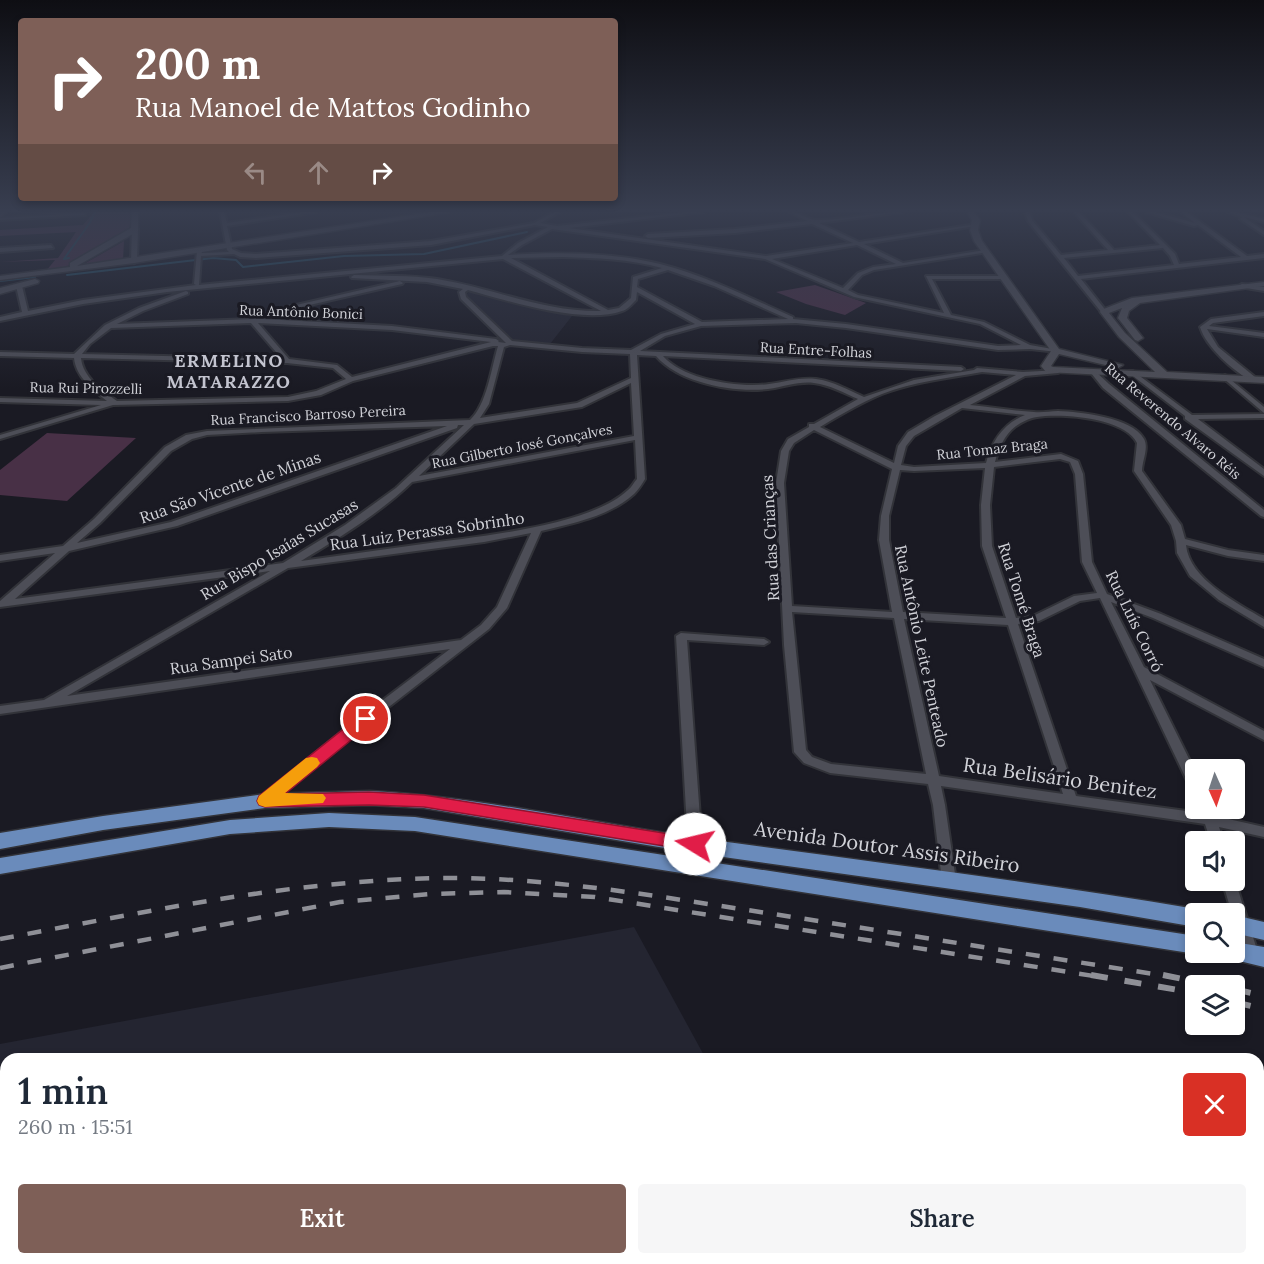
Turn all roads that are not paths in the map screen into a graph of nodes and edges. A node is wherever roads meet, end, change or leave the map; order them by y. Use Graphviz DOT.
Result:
graph roads {
  1 [pos="67,271"];
  2 [pos="199,271"];
  3 [pos="366,271"];
  4 [pos="530,271"];
  5 [pos="659,271"];
  6 [pos="678,271"];
  7 [pos="796,271"];
  8 [pos="872,271"];
  9 [pos="954,271"];
  10 [pos="999,271"];
  11 [pos="1071,271"];
  12 [pos="1135,271"];
  13 [pos="60,272"];
  14 [pos="317,276"];
  15 [pos="957,276"];
  16 [pos="1004,277"];
  17 [pos="0,278"];
  18 [pos="1077,278"];
  19 [pos="416,280"];
  20 [pos="1264,284"];
  21 [pos="19,286"];
  22 [pos="200,286"];
  23 [pos="1242,286"];
  24 [pos="467,288"];
  25 [pos="635,288"];
  26 [pos="1264,289"];
  27 [pos="0,291"];
  28 [pos="843,291"];
  29 [pos="1138,301"];
  30 [pos="1105,308"];
  31 [pos="1125,310"];
  32 [pos="25,313"];
  33 [pos="609,313"];
  34 [pos="1264,314"];
  35 [pos="950,316"];
  36 [pos="0,319"];
  37 [pos="253,321"];
  38 [pos="796,321"];
  39 [pos="701,324"];
  40 [pos="107,326"];
  41 [pos="1203,327"];
  42 [pos="1264,335"];
  43 [pos="501,343"];
  44 [pos="1030,347"];
  45 [pos="1056,351"];
  46 [pos="633,352"];
  47 [pos="0,354"];
  48 [pos="657,354"];
  49 [pos="77,355"];
  50 [pos="287,361"];
  51 [pos="1105,362"];
  52 [pos="1041,367"];
  53 [pos="984,370"];
  54 [pos="998,371"];
  55 [pos="1058,371"];
  56 [pos="1093,372"];
  57 [pos="1131,372"];
  58 [pos="1150,373"];
  59 [pos="1023,374"];
  60 [pos="1162,374"];
  61 [pos="1175,374"];
  62 [pos="1225,377"];
  63 [pos="351,379"];
  64 [pos="634,379"];
  65 [pos="1252,379"];
  66 [pos="1264,380"];
  67 [pos="862,399"];
  68 [pos="0,400"];
  69 [pos="115,403"];
  70 [pos="961,406"];
  71 [pos="1264,413"];
  72 [pos="1036,415"];
  73 [pos="1188,417"];
  74 [pos="468,422"];
  75 [pos="812,426"];
  76 [pos="0,437"];
  77 [pos="639,437"];
  78 [pos="1074,461"];
  79 [pos="991,465"];
  80 [pos="895,466"];
  81 [pos="1264,473"];
  82 [pos="410,480"];
  83 [pos="1264,514"];
  84 [pos="537,530"];
  85 [pos="1181,541"];
  86 [pos="64,549"];
  87 [pos="0,558"];
  88 [pos="1264,558"];
  89 [pos="280,567"];
  90 [pos="1102,595"];
  91 [pos="2,604"];
  92 [pos="789,609"];
  93 [pos="899,616"];
  94 [pos="1013,622"];
  95 [pos="1264,624"];
  96 [pos="764,642"];
  97 [pos="466,643"];
  98 [pos="1264,663"];
  99 [pos="1140,670"];
  100 [pos="47,703"];
  101 [pos="0,710"];
  102 [pos="1264,736"];
  103 [pos="815,763"];
  104 [pos="1185,764"];
  105 [pos="934,780"];
  106 [pos="1071,799"];
  107 [pos="265,801"];
  108 [pos="1185,811"];
  109 [pos="1224,819"];
  110 [pos="1264,832"];
  111 [pos="0,841"];
  112 [pos="695,844"];
  113 [pos="0,866"];
  114 [pos="949,881"];
  115 [pos="1185,916"];
  116 [pos="1245,926"];
  117 [pos="1264,931"];
  118 [pos="1185,943"];
  1 -- 13 [label="street"];
  2 -- 22 [label="street"];
  3 -- 14 [label="street"];
  4 -- 33 [label="street"];
  5 -- 25 [label="street"];
  6 -- 38 [label="street"];
  7 -- 28 [label="street"];
  8 -- 28 [label="street"];
  9 -- 15 [label="street"];
  10 -- 16 [label="street"];
  11 -- 18 [label="street"];
  12 -- 18 [label="street"];
  13 -- 17 [label="street"];
  13 -- 21 [label="street"];
  14 -- 19 [label="street"];
  14 -- 22 [label="street"];
  15 -- 16 [label="street"];
  15 -- 35 [label="street"];
  16 -- 45 [label="street"];
  18 -- 30 [label="street"];
  19 -- 24 [label="street"];
  19 -- 37 [label="street"];
  20 -- 23 [label="street"];
  21 -- 27 [label="street"];
  21 -- 32 [label="street"];
  22 -- 32 [label="street"];
  22 -- 40 [label="street"];
  23 -- 26 [label="street"];
  23 -- 29 [label="street"];
  24 -- 33 [label="street"];
  24 -- 43 [label="street"];
  25 -- 33 [label="street"];
  25 -- 39 [label="street"];
  28 -- 35 [label="street"];
  29 -- 30 [label="street"];
  29 -- 31 [label="street"];
  30 -- 31 [label="street"];
  30 -- 60 [label="street"];
  31 -- 61 [label="street"];
  32 -- 36 [label="street"];
  34 -- 41 [label="street"];
  35 -- 44 [label="street"];
  37 -- 40 [label="street, Rua Antônio Bonici"];
  37 -- 43 [label="street, Rua Antônio Bonici"];
  37 -- 50 [label="street"];
  38 -- 39 [label="street"];
  38 -- 44 [label="street"];
  39 -- 46 [label="street"];
  40 -- 49 [label="street"];
  41 -- 42 [label="street"];
  41 -- 65 [label="street"];
  43 -- 46 [label="street, Rua Antônio Bonici"];
  43 -- 63 [label="street"];
  43 -- 74 [label="street, Rua Bispo Isaías Sucasas"];
  44 -- 45 [label="street"];
  45 -- 51 [label="street"];
  45 -- 52 [label="street"];
  46 -- 48 [label="street, Rua Entre-Folhas"];
  46 -- 64 [label="street, Rua Luiz Perassa Sobrinho"];
  47 -- 49 [label="street, Rua Rui Pirozzelli"];
  48 -- 53 [label="street, Rua Entre-Folhas"];
  48 -- 67 [label="street"];
  49 -- 50 [label="street, Rua Rui Pirozzelli"];
  49 -- 69 [label="street"];
  50 -- 63 [label="street, Rua Rui Pirozzelli"];
  51 -- 56 [label="street"];
  51 -- 58 [label="street"];
  52 -- 54 [label="street, Rua Entre-Folhas"];
  52 -- 55 [label="street"];
  52 -- 59 [label="street, Rua Antônio Leite Penteado"];
  53 -- 54 [label="street, Rua Entre-Folhas"];
  53 -- 67 [label="street, Rua das Crianças"];
  54 -- 59 [label="street, Rua Entre-Folhas"];
  55 -- 56 [label="street"];
  55 -- 59 [label="street"];
  56 -- 57 [label="street"];
  56 -- 83 [label="street, Rua Reverendo Alvaro Réis"];
  57 -- 58 [label="street"];
  57 -- 73 [label="street"];
  58 -- 60 [label="street"];
  59 -- 70 [label="street, Rua Antônio Leite Penteado"];
  60 -- 61 [label="street"];
  61 -- 62 [label="street"];
  62 -- 65 [label="street"];
  62 -- 71 [label="street"];
  63 -- 69 [label="street, Rua Rui Pirozzelli"];
  64 -- 74 [label="street, Rua Francisco Barroso Pereira"];
  64 -- 77 [label="street, Rua Luiz Perassa Sobrinho"];
  65 -- 66 [label="street"];
  67 -- 75 [label="street, Rua das Crianças"];
  68 -- 69 [label="street, Rua Rui Pirozzelli"];
  69 -- 76 [label="street"];
  70 -- 72 [label="street"];
  70 -- 80 [label="street, Rua Antônio Leite Penteado"];
  71 -- 73 [label="street"];
  72 -- 79 [label="street, Rua Tomé Braga"];
  72 -- 85 [label="street, Rua Tomé Braga"];
  73 -- 81 [label="street"];
  74 -- 82 [label="street, Rua Bispo Isaías Sucasas"];
  74 -- 86 [label="street, Rua São Vicente de Minas"];
  74 -- 86 [label="street, Rua Francisco Barroso Pereira"];
  75 -- 80 [label="street, Rua Tomaz Braga"];
  75 -- 92 [label="street, Rua das Crianças"];
  77 -- 82 [label="street, Rua Gilberto José Gonçalves"];
  77 -- 84 [label="street, Rua Luiz Perassa Sobrinho"];
  78 -- 79 [label="street, Rua Tomaz Braga"];
  78 -- 90 [label="street, Rua Luís Corró"];
  79 -- 80 [label="street, Rua Tomaz Braga"];
  79 -- 94 [label="street, Rua Tomé Braga"];
  80 -- 93 [label="street, Rua Antônio Leite Penteado"];
  82 -- 89 [label="street, Rua Bispo Isaías Sucasas"];
  84 -- 89 [label="street, Rua Luiz Perassa Sobrinho"];
  84 -- 97 [label="street"];
  85 -- 88 [label="street"];
  85 -- 95 [label="street, Rua Tomé Braga"];
  86 -- 87 [label="street, Rua São Vicente de Minas"];
  86 -- 91 [label="street, Rua Francisco Barroso Pereira"];
  89 -- 91 [label="street, Rua Luiz Perassa Sobrinho"];
  89 -- 100 [label="street, Rua Bispo Isaías Sucasas"];
  90 -- 94 [label="street"];
  90 -- 98 [label="street"];
  90 -- 99 [label="street, Rua Luís Corró"];
  92 -- 93 [label="street"];
  92 -- 103 [label="street, Rua das Crianças"];
  93 -- 94 [label="street"];
  93 -- 105 [label="street, Rua Antônio Leite Penteado"];
  94 -- 106 [label="street, Rua Tomé Braga"];
  96 -- 112 [label="street"];
  97 -- 100 [label="street, Rua Sampei Sato"];
  97 -- 107 [label="street"];
  99 -- 102 [label="street"];
  99 -- 104 [label="street, Rua Luís Corró"];
  100 -- 101 [label="street, Rua Sampei Sato"];
  103 -- 105 [label="street, Rua Belisário Benitez"];
  105 -- 106 [label="street, Rua Belisário Benitez"];
  105 -- 114 [label="street, Rua Antônio Leite Penteado"];
  106 -- 108 [label="street, Rua Belisário Benitez"];
  107 -- 111 [label="main road, Avenida Doutor Assis Ribeiro"];
  107 -- 112 [label="main road, Avenida Doutor Assis Ribeiro"];
  109 -- 110 [label="street, Rua Belisário Benitez"];
  112 -- 114 [label="main road, Avenida Doutor Assis Ribeiro"];
  113 -- 118 [label="main road"];
  114 -- 115 [label="main road, Avenida Doutor Assis Ribeiro"];
  116 -- 117 [label="main road"];
}
